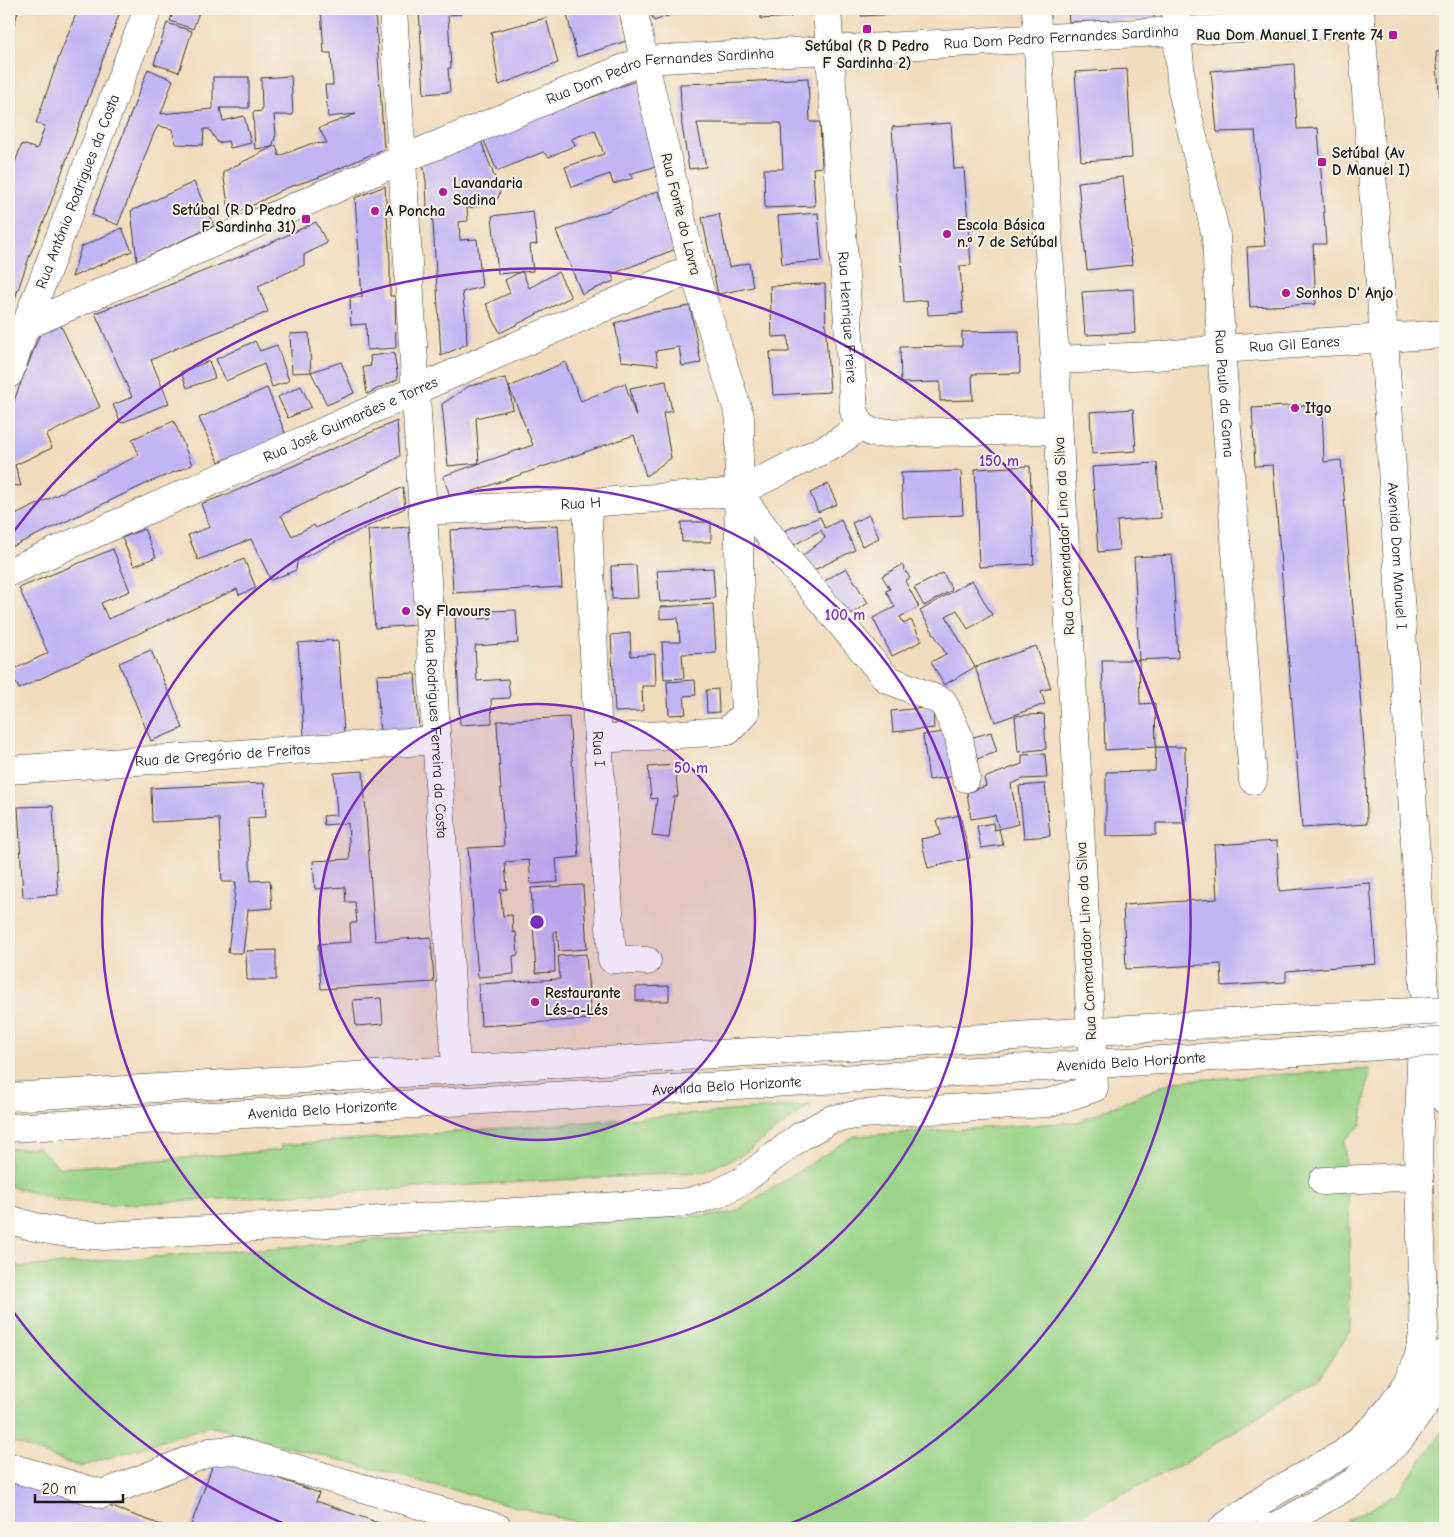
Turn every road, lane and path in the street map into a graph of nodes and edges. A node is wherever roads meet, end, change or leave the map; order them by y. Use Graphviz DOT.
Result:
graph roads {
  1 [pos="148,9"];
  2 [pos="393,9"];
  3 [pos="633,9"];
  4 [pos="827,9"];
  5 [pos="1036,9"];
  6 [pos="1360,16"];
  7 [pos="1176,20"];
  8 [pos="1037,39"];
  9 [pos="830,51"];
  10 [pos="644,60"];
  11 [pos="403,159"];
  12 [pos="693,268"];
  13 [pos="17,330"];
  14 [pos="1445,334"];
  15 [pos="1384,338"];
  16 [pos="1222,349"];
  17 [pos="1054,360"];
  18 [pos="9,374"];
  19 [pos="416,390"];
  20 [pos="861,426"];
  21 [pos="1058,430"];
  22 [pos="738,492"];
  23 [pos="587,503"];
  24 [pos="423,511"];
  25 [pos="9,572"];
  26 [pos="598,739"];
  27 [pos="437,740"];
  28 [pos="9,770"];
  29 [pos="966,778"];
  30 [pos="1253,780"];
  31 [pos="647,961"];
  32 [pos="1424,989"];
  33 [pos="1445,1010"];
  34 [pos="1090,1031"];
  35 [pos="1445,1041"];
  36 [pos="1092,1064"];
  37 [pos="456,1069"];
  38 [pos="1445,1091"];
  39 [pos="9,1097"];
  40 [pos="1445,1100"];
  41 [pos="9,1128"];
  42 [pos="1419,1176"];
  43 [pos="1323,1181"];
  44 [pos="9,1219"];
  45 [pos="1445,1353"];
  46 [pos="9,1467"];
  47 [pos="498,1528"];
  48 [pos="1223,1528"];
  49 [pos="1269,1528"];
  1 -- 13 [label="street, Rua António Rodrigues da Costa"];
  2 -- 11 [label="street, Rua Rodrigues Ferreira da Costa"];
  3 -- 10 [label="street, Rua Fonte do Lavra"];
  4 -- 9 [label="street, Rua Henrique Freire"];
  5 -- 8 [label="street, Rua Comendador Lino da Silva"];
  6 -- 7 [label="street, Rua Dom Pedro Fernandes Sardinha"];
  6 -- 15 [label="street, Avenida Dom Manuel I"];
  7 -- 8 [label="street, Rua Dom Pedro Fernandes Sardinha"];
  7 -- 16 [label="street, Rua Paulo da Gama"];
  8 -- 9 [label="street, Rua Dom Pedro Fernandes Sardinha"];
  8 -- 17 [label="street, Rua Comendador Lino da Silva"];
  9 -- 10 [label="street, Rua Dom Pedro Fernandes Sardinha"];
  9 -- 20 [label="street, Rua Henrique Freire"];
  10 -- 11 [label="street, Rua Dom Pedro Fernandes Sardinha"];
  10 -- 12 [label="street, Rua Fonte do Lavra"];
  11 -- 13 [label="street, Rua Dom Pedro Fernandes Sardinha"];
  11 -- 19 [label="street, Rua Rodrigues Ferreira da Costa"];
  12 -- 19 [label="street, Rua José Guimarães e Torres"];
  12 -- 22 [label="street, Rua Fonte do Lavra"];
  13 -- 18 [label="street, Rua António Rodrigues da Costa"];
  14 -- 15 [label="street, Rua Gil Eanes"];
  15 -- 16 [label="street, Rua Gil Eanes"];
  15 -- 32 [label="street, Avenida Dom Manuel I"];
  16 -- 17 [label="street, Rua Gil Eanes"];
  16 -- 30 [label="street, Rua Paulo da Gama"];
  17 -- 21 [label="street, Rua Comendador Lino da Silva"];
  19 -- 24 [label="street, Rua Rodrigues Ferreira da Costa"];
  19 -- 25 [label="street, Rua José Guimarães e Torres"];
  20 -- 21 [label="street"];
  20 -- 22 [label="street, Rua H"];
  21 -- 34 [label="street, Rua Comendador Lino da Silva"];
  22 -- 23 [label="street, Rua H"];
  22 -- 26 [label="street"];
  22 -- 29 [label="street"];
  23 -- 24 [label="street, Rua H"];
  23 -- 26 [label="street, Rua I"];
  24 -- 27 [label="street, Rua Rodrigues Ferreira da Costa"];
  26 -- 31 [label="street, Rua I"];
  27 -- 28 [label="street, Rua de Gregório de Freitas"];
  27 -- 37 [label="street, Rua Rodrigues Ferreira da Costa"];
  32 -- 38 [label="street, Avenida Dom Manuel I"];
  32 -- 42 [label="street"];
  33 -- 34 [label="street, Avenida Belo Horizonte, bridge"];
  34 -- 36 [label="street, Rua Comendador Lino da Silva"];
  34 -- 37 [label="street, Avenida Belo Horizonte"];
  35 -- 36 [label="street, Avenida Belo Horizonte, bridge"];
  36 -- 41 [label="street, Avenida Belo Horizonte"];
  36 -- 44 [label="street, Rua Comendador Lino da Silva"];
  37 -- 39 [label="street, Avenida Belo Horizonte"];
  38 -- 40 [label="street, Avenida Dom Manuel I"];
  42 -- 43 [label="street"];
  42 -- 48 [label="street"];
  45 -- 49 [label="street"];
  46 -- 47 [label="street"];
}
